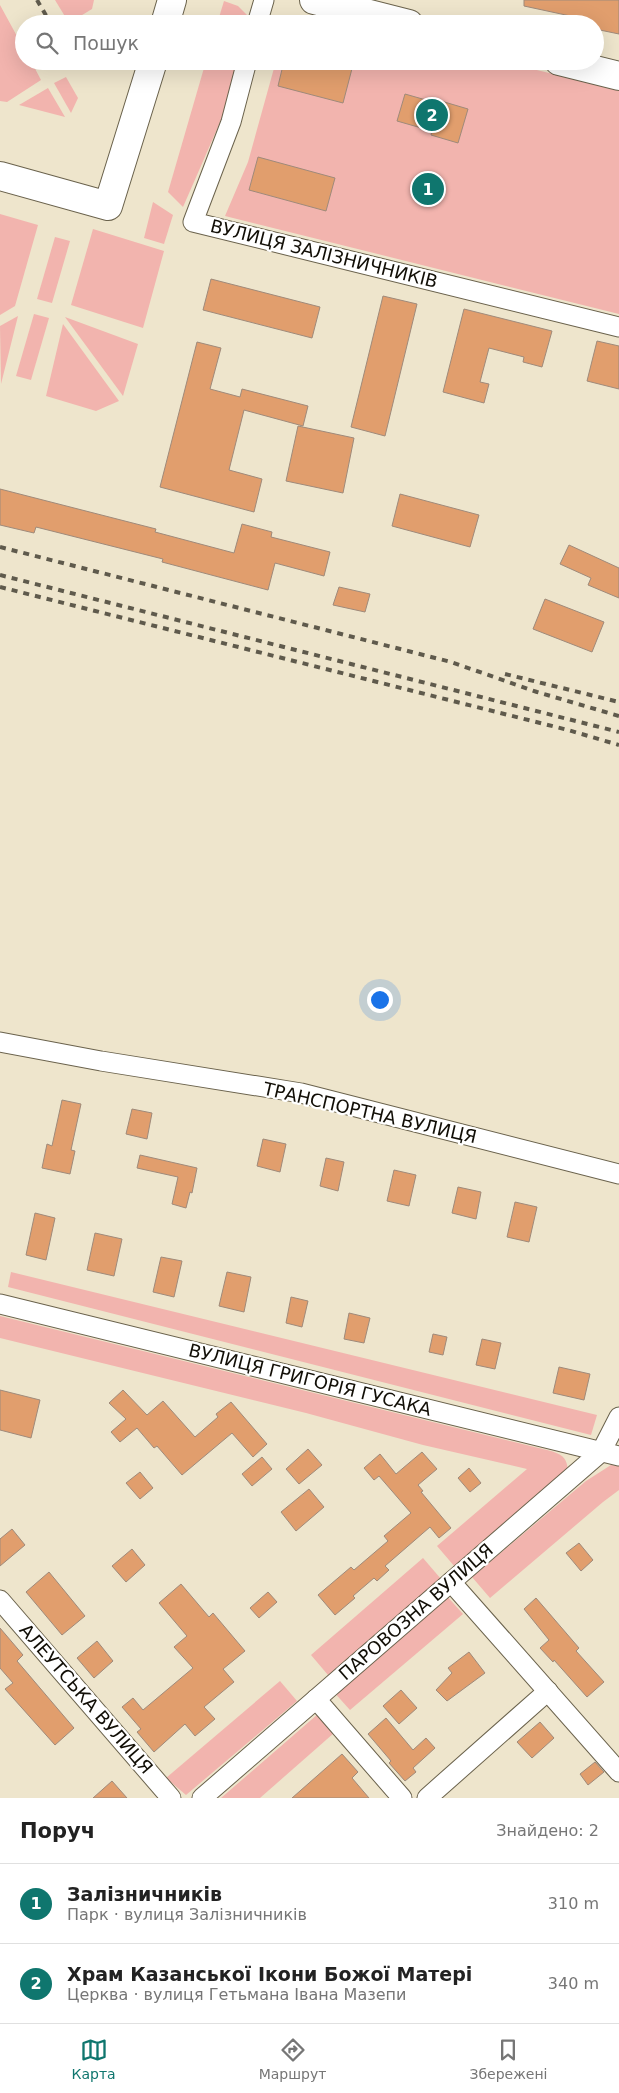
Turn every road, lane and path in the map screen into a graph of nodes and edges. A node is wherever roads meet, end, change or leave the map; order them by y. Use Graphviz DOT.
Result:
graph roads {
  1 [pos="172,0"];
  2 [pos="264,0"];
  3 [pos="314,0"];
  4 [pos="167,15"];
  5 [pos="260,15"];
  6 [pos="373,15"];
  7 [pos="150,70"];
  8 [pos="245,70"];
  9 [pos="595,70"];
  10 [pos="619,76"];
  11 [pos="0,176"];
  12 [pos="619,327"];
  13 [pos="0,1042"];
  14 [pos="619,1174"];
  15 [pos="0,1304"];
  16 [pos="619,1418"];
  17 [pos="601,1452"];
  18 [pos="619,1456"];
  19 [pos="451,1582"];
  20 [pos="0,1600"];
  21 [pos="548,1691"];
  22 [pos="316,1699"];
  23 [pos="619,1772"];
  24 [pos="171,1798"];
  25 [pos="202,1798"];
  26 [pos="402,1798"];
  27 [pos="427,1798"];
  1 -- 4 [label="street"];
  2 -- 5 [label="street"];
  3 -- 6 [label="street"];
  7 -- 11 [label="street"];
  8 -- 12 [label="street, ВУЛИЦЯ ЗАЛІЗНИЧНИКІВ"];
  9 -- 10 [label="street"];
  13 -- 14 [label="street, ТРАНСПОРТНА ВУЛИЦЯ"];
  15 -- 17 [label="street, ВУЛИЦЯ ГРИГОРІЯ ГУСАКА"];
  16 -- 17 [label="street, ПАРОВОЗНА ВУЛИЦЯ"];
  17 -- 18 [label="street, ВУЛИЦЯ ГРИГОРІЯ ГУСАКА"];
  17 -- 19 [label="street, ПАРОВОЗНА ВУЛИЦЯ"];
  19 -- 21 [label="street"];
  19 -- 22 [label="street, ПАРОВОЗНА ВУЛИЦЯ"];
  20 -- 24 [label="street, АЛЕУТСЬКА ВУЛИЦЯ"];
  21 -- 23 [label="street"];
  21 -- 27 [label="street"];
  22 -- 25 [label="street, ПАРОВОЗНА ВУЛИЦЯ"];
  22 -- 26 [label="street"];
}
